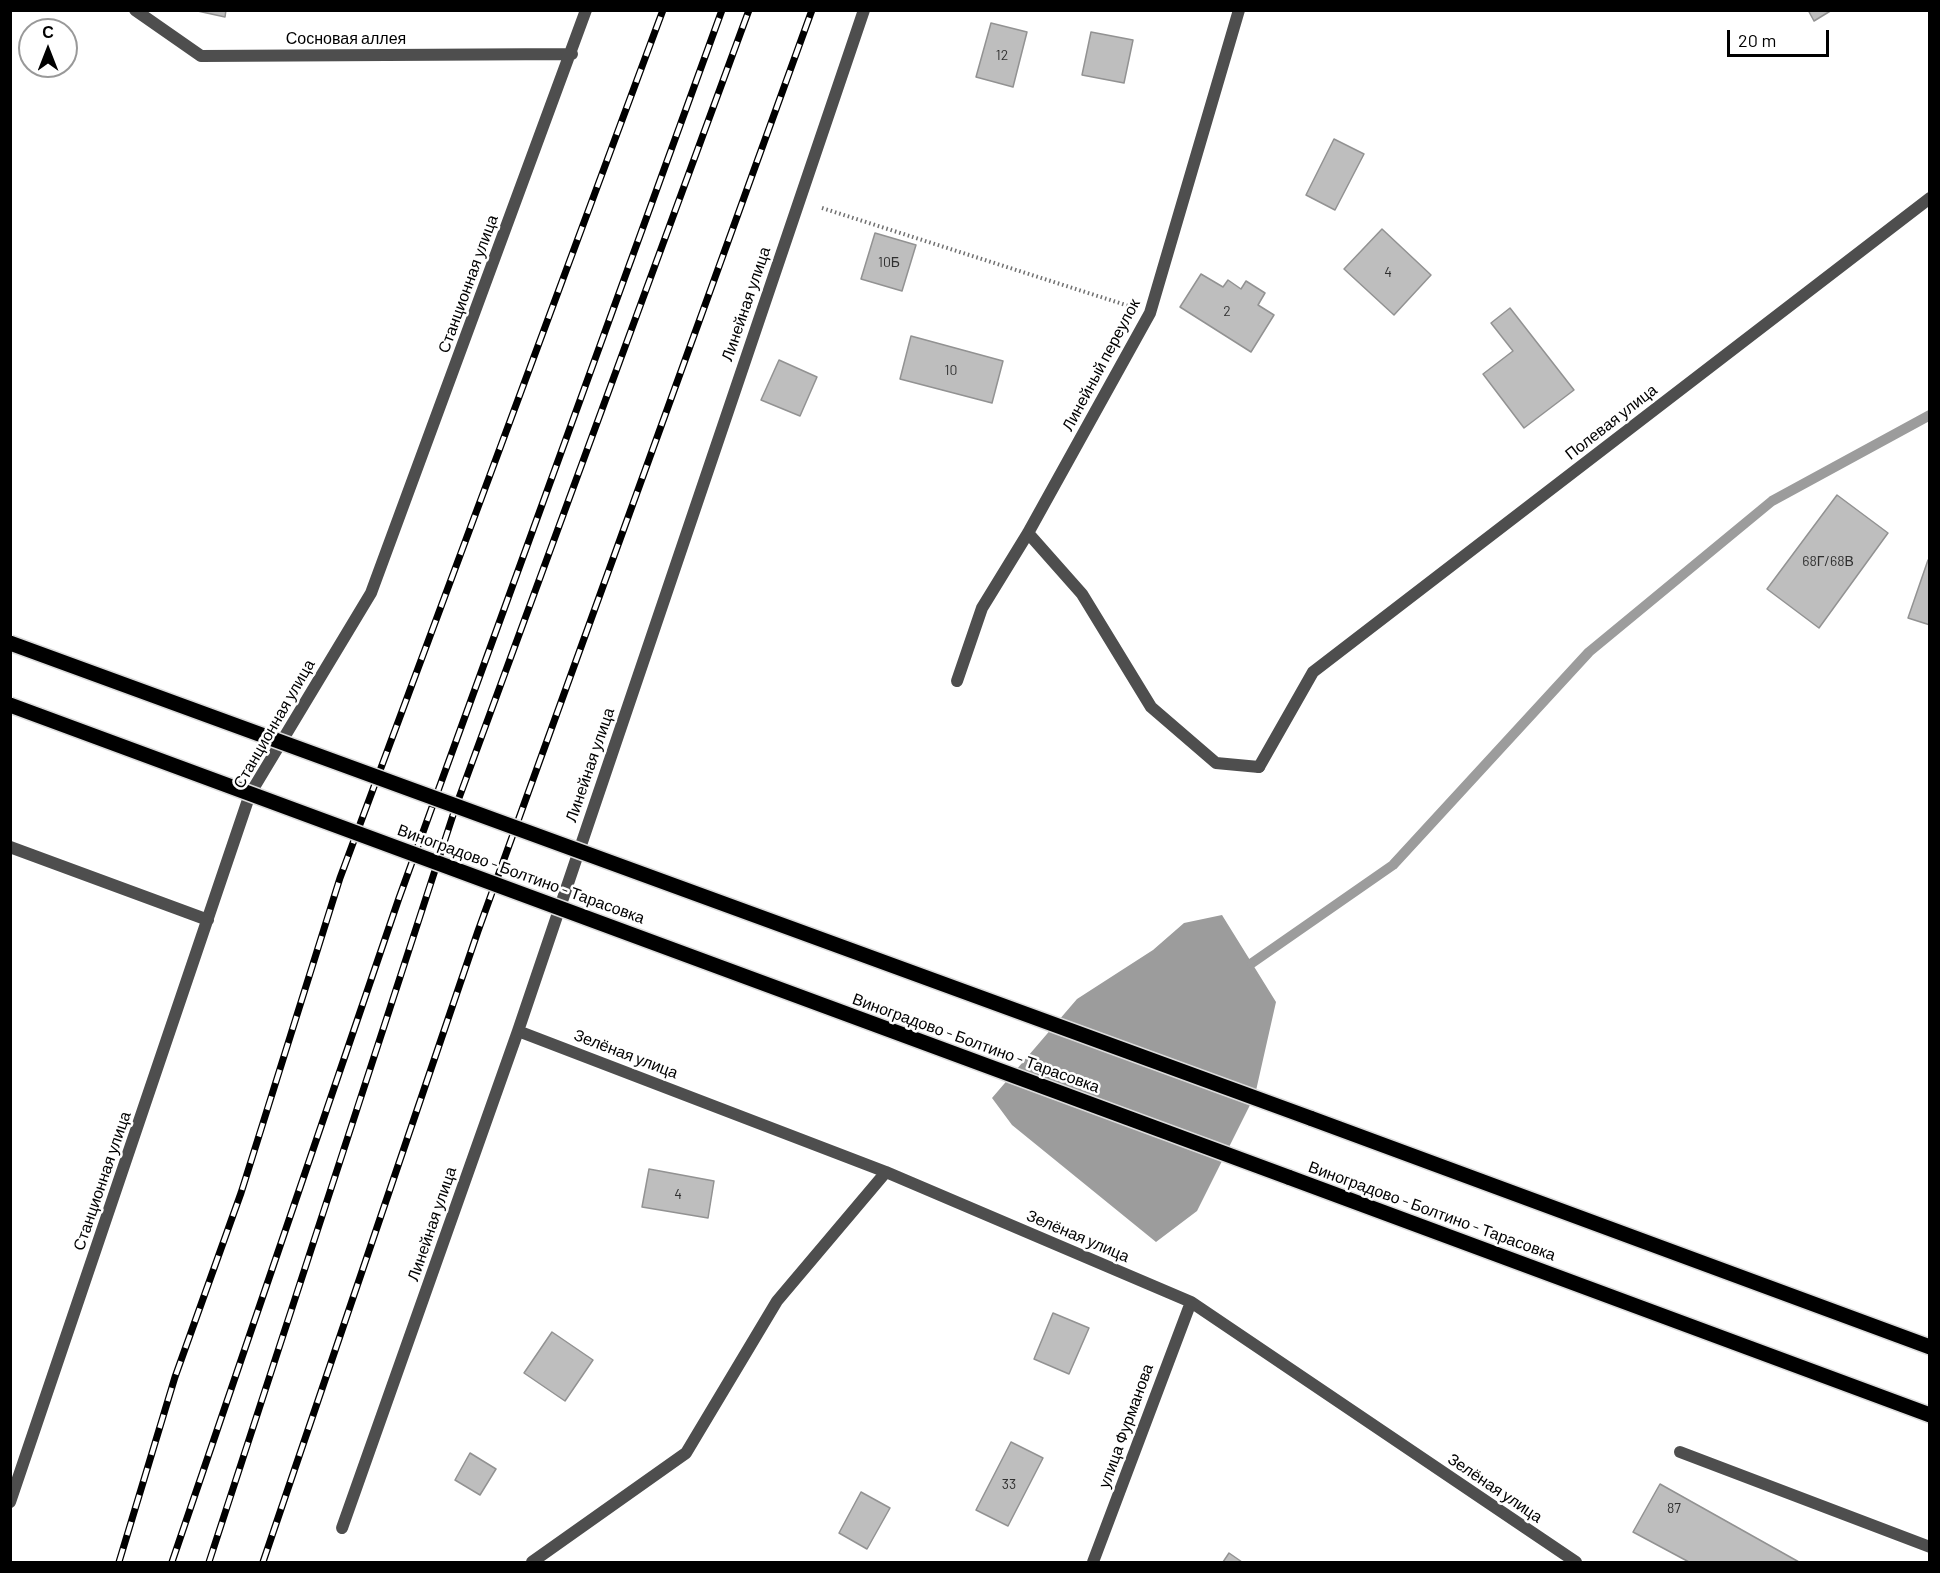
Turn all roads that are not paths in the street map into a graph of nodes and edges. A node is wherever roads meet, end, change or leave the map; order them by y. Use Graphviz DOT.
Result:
graph roads {
  1 [pos="135,10"];
  2 [pos="586,10"];
  3 [pos="864,10"];
  4 [pos="1239,10"];
  5 [pos="572,54"];
  6 [pos="1929,198"];
  7 [pos="1028,533"];
  8 [pos="10,643"];
  9 [pos="957,681"];
  10 [pos="10,705"];
  11 [pos="10,847"];
  12 [pos="208,920"];
  13 [pos="518,1031"];
  14 [pos="886,1172"];
  15 [pos="1191,1302"];
  16 [pos="1929,1347"];
  17 [pos="1929,1415"];
  18 [pos="1680,1452"];
  19 [pos="10,1502"];
  20 [pos="342,1528"];
  21 [pos="1929,1547"];
  22 [pos="532,1563"];
  23 [pos="1093,1563"];
  24 [pos="1576,1563"];
  1 -- 5 [label="street, Сосновая аллея"];
  2 -- 5 [label="street, Станционная улица"];
  3 -- 13 [label="street, Линейная улица"];
  4 -- 7 [label="street, Линейный переулок"];
  5 -- 12 [label="street, Станционная улица"];
  6 -- 7 [label="street, Полевая улица"];
  7 -- 9 [label="street, Линейный переулок"];
  8 -- 16 [label="main road, bridge"];
  10 -- 17 [label="main road, Виноградово - Болтино - Тарасовка, bridge"];
  11 -- 12 [label="street"];
  12 -- 19 [label="street, Станционная улица"];
  13 -- 14 [label="street, Зелёная улица"];
  13 -- 20 [label="street, Линейная улица"];
  14 -- 15 [label="street, Зелёная улица"];
  14 -- 22 [label="street"];
  15 -- 23 [label="street, улица Фурманова"];
  15 -- 24 [label="street, Зелёная улица"];
  18 -- 21 [label="street"];
}
